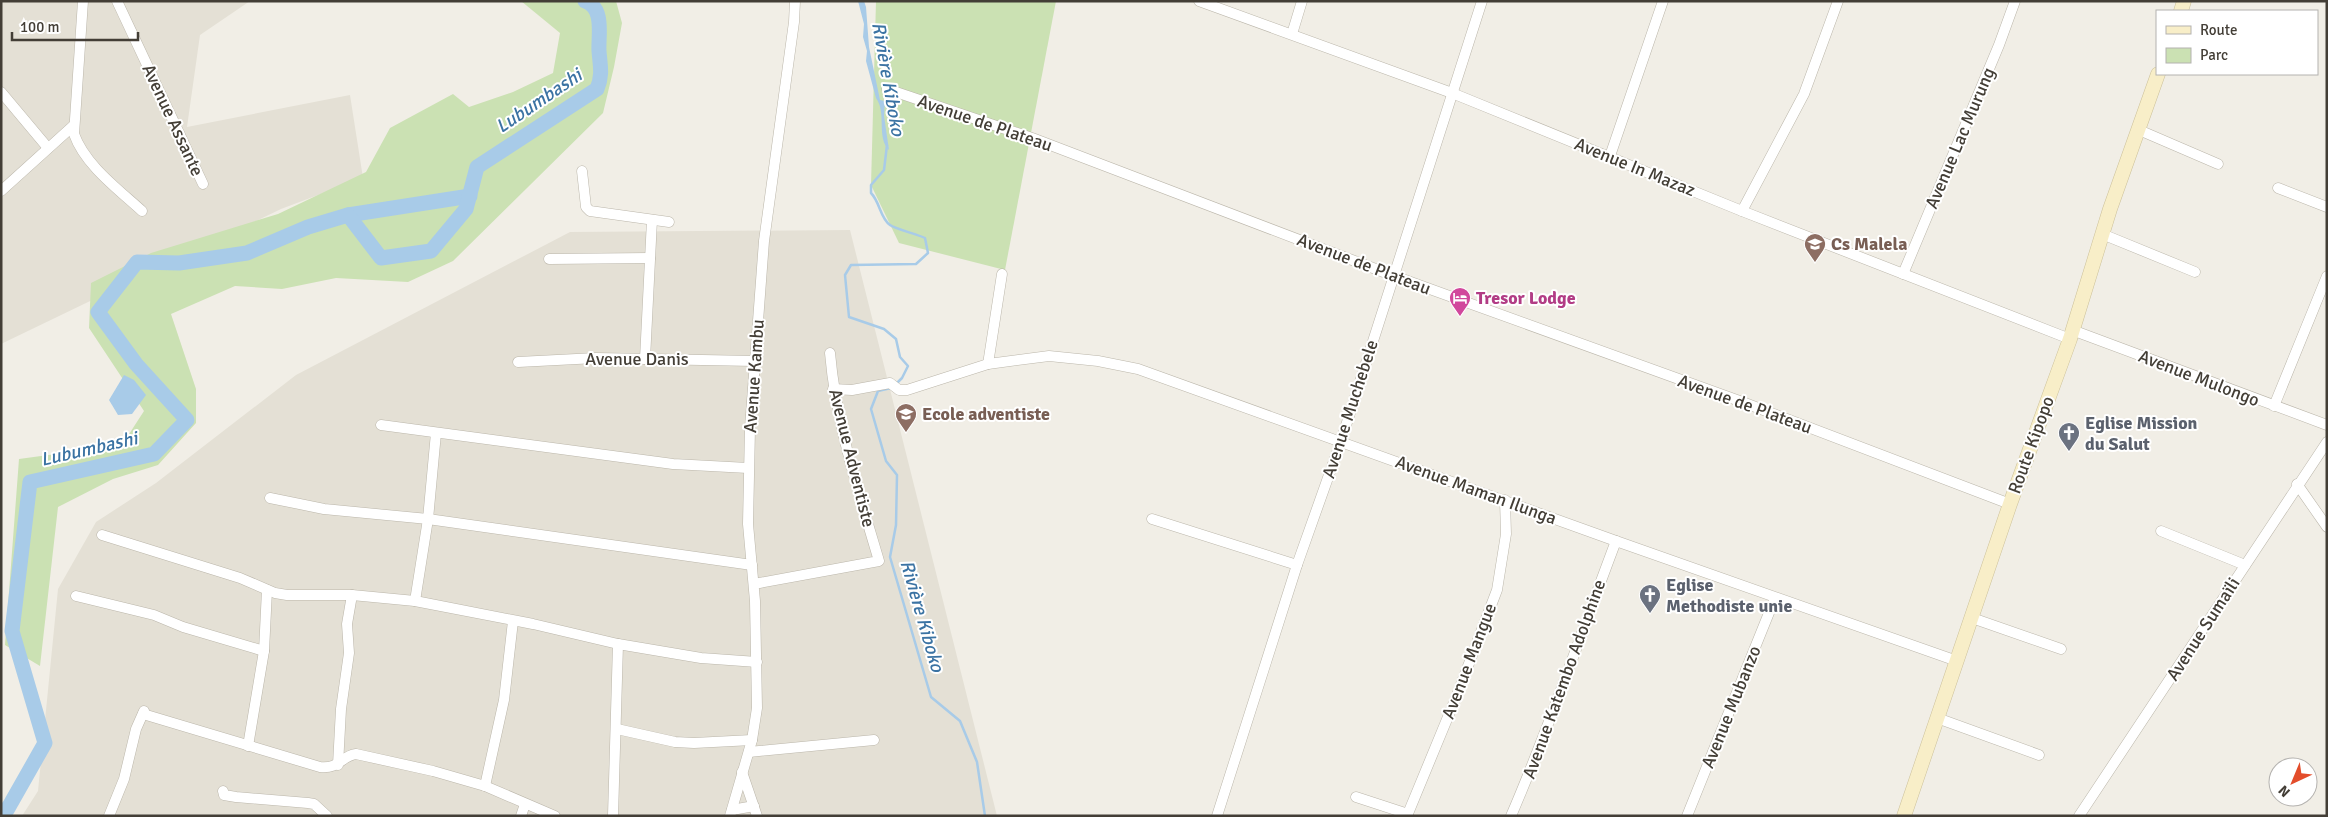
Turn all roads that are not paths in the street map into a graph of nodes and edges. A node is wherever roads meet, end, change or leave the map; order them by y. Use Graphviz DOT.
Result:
graph roads {
  1 [pos="83,1"];
  2 [pos="117,1"];
  3 [pos="795,1"];
  4 [pos="1199,1"];
  5 [pos="1302,1"];
  6 [pos="1482,1"];
  7 [pos="1663,1"];
  8 [pos="1838,1"];
  9 [pos="2015,1"];
  10 [pos="1292,34"];
  11 [pos="2158,75"];
  12 [pos="887,89"];
  13 [pos="1,92"];
  14 [pos="1452,93"];
  15 [pos="73,126"];
  16 [pos="2139,130"];
  17 [pos="48,148"];
  18 [pos="1610,156"];
  19 [pos="2218,164"];
  20 [pos="582,171"];
  21 [pos="203,184"];
  22 [pos="2278,188"];
  23 [pos="1,191"];
  24 [pos="2327,207"];
  25 [pos="142,211"];
  26 [pos="1742,211"];
  27 [pos="652,220"];
  28 [pos="669,222"];
  29 [pos="2102,234"];
  30 [pos="650,258"];
  31 [pos="549,259"];
  32 [pos="2195,272"];
  33 [pos="1002,274"];
  34 [pos="1903,274"];
  35 [pos="1394,276"];
  36 [pos="2327,276"];
  37 [pos="2071,335"];
  38 [pos="830,353"];
  39 [pos="645,359"];
  40 [pos="755,360"];
  41 [pos="518,362"];
  42 [pos="988,364"];
  43 [pos="833,389"];
  44 [pos="2274,406"];
  45 [pos="2327,425"];
  46 [pos="381,426"];
  47 [pos="436,432"];
  48 [pos="1341,441"];
  49 [pos="2327,442"];
  50 [pos="748,468"];
  51 [pos="2298,484"];
  52 [pos="270,498"];
  53 [pos="1505,500"];
  54 [pos="2010,504"];
  55 [pos="428,519"];
  56 [pos="1152,519"];
  57 [pos="2327,527"];
  58 [pos="2161,531"];
  59 [pos="102,535"];
  60 [pos="1616,541"];
  61 [pos="752,565"];
  62 [pos="1297,565"];
  63 [pos="2245,566"];
  64 [pos="754,584"];
  65 [pos="267,590"];
  66 [pos="352,595"];
  67 [pos="76,596"];
  68 [pos="1775,598"];
  69 [pos="415,601"];
  70 [pos="1972,618"];
  71 [pos="513,621"];
  72 [pos="618,644"];
  73 [pos="2061,649"];
  74 [pos="264,651"];
  75 [pos="1957,661"];
  76 [pos="757,662"];
  77 [pos="1938,718"];
  78 [pos="616,729"];
  79 [pos="752,740"];
  80 [pos="874,740"];
  81 [pos="248,746"];
  82 [pos="749,752"];
  83 [pos="2039,755"];
  84 [pos="338,765"];
  85 [pos="742,772"];
  86 [pos="485,786"];
  87 [pos="223,791"];
  88 [pos="1356,797"];
  89 [pos="526,804"];
  90 [pos="756,811"];
  91 [pos="731,813"];
  92 [pos="1408,815"];
  93 [pos="109,816"];
  94 [pos="327,816"];
  95 [pos="521,816"];
  96 [pos="556,816"];
  97 [pos="613,816"];
  98 [pos="1217,816"];
  99 [pos="1511,816"];
  100 [pos="1687,816"];
  101 [pos="1904,816"];
  102 [pos="2079,816"];
  1 -- 15 [label="street"];
  2 -- 21 [label="street, Avenue Assante"];
  3 -- 40 [label="street, Avenue Kambu"];
  4 -- 10 [label="street, Avenue In Mazaz"];
  5 -- 10 [label="street"];
  6 -- 14 [label="street, Avenue Muchebele"];
  7 -- 18 [label="street"];
  8 -- 26 [label="street"];
  9 -- 34 [label="street, Avenue Lac Murung"];
  10 -- 14 [label="street, Avenue In Mazaz"];
  11 -- 16 [label="main road, Route Kipopo"];
  12 -- 35 [label="street, Avenue de Plateau"];
  13 -- 17 [label="street"];
  14 -- 18 [label="street, Avenue In Mazaz"];
  14 -- 35 [label="street, Avenue Muchebele"];
  15 -- 17 [label="street"];
  15 -- 25 [label="street"];
  16 -- 19 [label="street"];
  16 -- 29 [label="main road, Route Kipopo"];
  17 -- 23 [label="street"];
  18 -- 26 [label="street, Avenue In Mazaz"];
  20 -- 27 [label="street"];
  22 -- 24 [label="street"];
  26 -- 34 [label="street, Avenue In Mazaz"];
  27 -- 28 [label="street"];
  27 -- 30 [label="street"];
  29 -- 32 [label="street"];
  29 -- 37 [label="main road, Route Kipopo"];
  30 -- 31 [label="street"];
  30 -- 39 [label="street"];
  33 -- 42 [label="street"];
  34 -- 37 [label="street, Avenue In Mazaz"];
  35 -- 48 [label="street, Avenue Muchebele"];
  35 -- 54 [label="street, Avenue de Plateau"];
  36 -- 44 [label="street"];
  37 -- 44 [label="street, Avenue Mulongo"];
  37 -- 54 [label="main road, Route Kipopo"];
  38 -- 43 [label="street, Avenue Adventiste"];
  39 -- 40 [label="street, Avenue Danis"];
  39 -- 41 [label="street, Avenue Danis"];
  40 -- 50 [label="street, Avenue Kambu"];
  42 -- 43 [label="street, Avenue Maman Ilunga"];
  42 -- 48 [label="street, Avenue Maman Ilunga"];
  43 -- 64 [label="street, Avenue Adventiste"];
  44 -- 45 [label="street, Avenue Mulongo"];
  46 -- 47 [label="street"];
  47 -- 50 [label="street"];
  47 -- 55 [label="street"];
  48 -- 53 [label="street, Avenue Maman Ilunga"];
  48 -- 62 [label="street, Avenue Muchebele"];
  49 -- 51 [label="street, Avenue Sumaïli"];
  50 -- 61 [label="street, Avenue Kambu"];
  51 -- 57 [label="street"];
  51 -- 63 [label="street, Avenue Sumaïli"];
  52 -- 55 [label="street"];
  53 -- 60 [label="street, Avenue Maman Ilunga"];
  53 -- 92 [label="street, Avenue Mangue"];
  54 -- 70 [label="main road, Route Kipopo"];
  55 -- 61 [label="street"];
  55 -- 69 [label="street"];
  56 -- 62 [label="street"];
  58 -- 63 [label="street"];
  59 -- 65 [label="street"];
  60 -- 68 [label="street, Avenue Maman Ilunga"];
  60 -- 99 [label="street, Avenue Katembo Adolphine"];
  61 -- 64 [label="street, Avenue Kambu"];
  62 -- 98 [label="street, Avenue Muchebele"];
  63 -- 102 [label="street, Avenue Sumaïli"];
  64 -- 76 [label="street, Avenue Kambu"];
  65 -- 66 [label="street"];
  65 -- 74 [label="street"];
  66 -- 69 [label="street"];
  66 -- 84 [label="street"];
  67 -- 74 [label="street"];
  68 -- 75 [label="street, Avenue Maman Ilunga"];
  68 -- 100 [label="street, Avenue Mubanzo"];
  69 -- 71 [label="street"];
  70 -- 73 [label="street"];
  70 -- 75 [label="main road, Route Kipopo"];
  71 -- 72 [label="street"];
  71 -- 86 [label="street"];
  72 -- 76 [label="street"];
  72 -- 78 [label="street"];
  74 -- 81 [label="street"];
  75 -- 77 [label="main road, Route Kipopo"];
  76 -- 79 [label="street, Avenue Kambu"];
  77 -- 83 [label="street"];
  77 -- 101 [label="main road, Route Kipopo"];
  78 -- 79 [label="street"];
  78 -- 97 [label="street"];
  79 -- 82 [label="street, Avenue Kambu"];
  80 -- 82 [label="street"];
  81 -- 84 [label="street"];
  81 -- 93 [label="street"];
  82 -- 85 [label="street, Avenue Kambu"];
  84 -- 86 [label="street"];
  85 -- 90 [label="street"];
  85 -- 91 [label="street, Avenue Kambu"];
  86 -- 89 [label="street"];
  87 -- 94 [label="street"];
  88 -- 92 [label="street"];
  89 -- 95 [label="street"];
  89 -- 96 [label="street"];
  90 -- 91 [label="street"];
}
